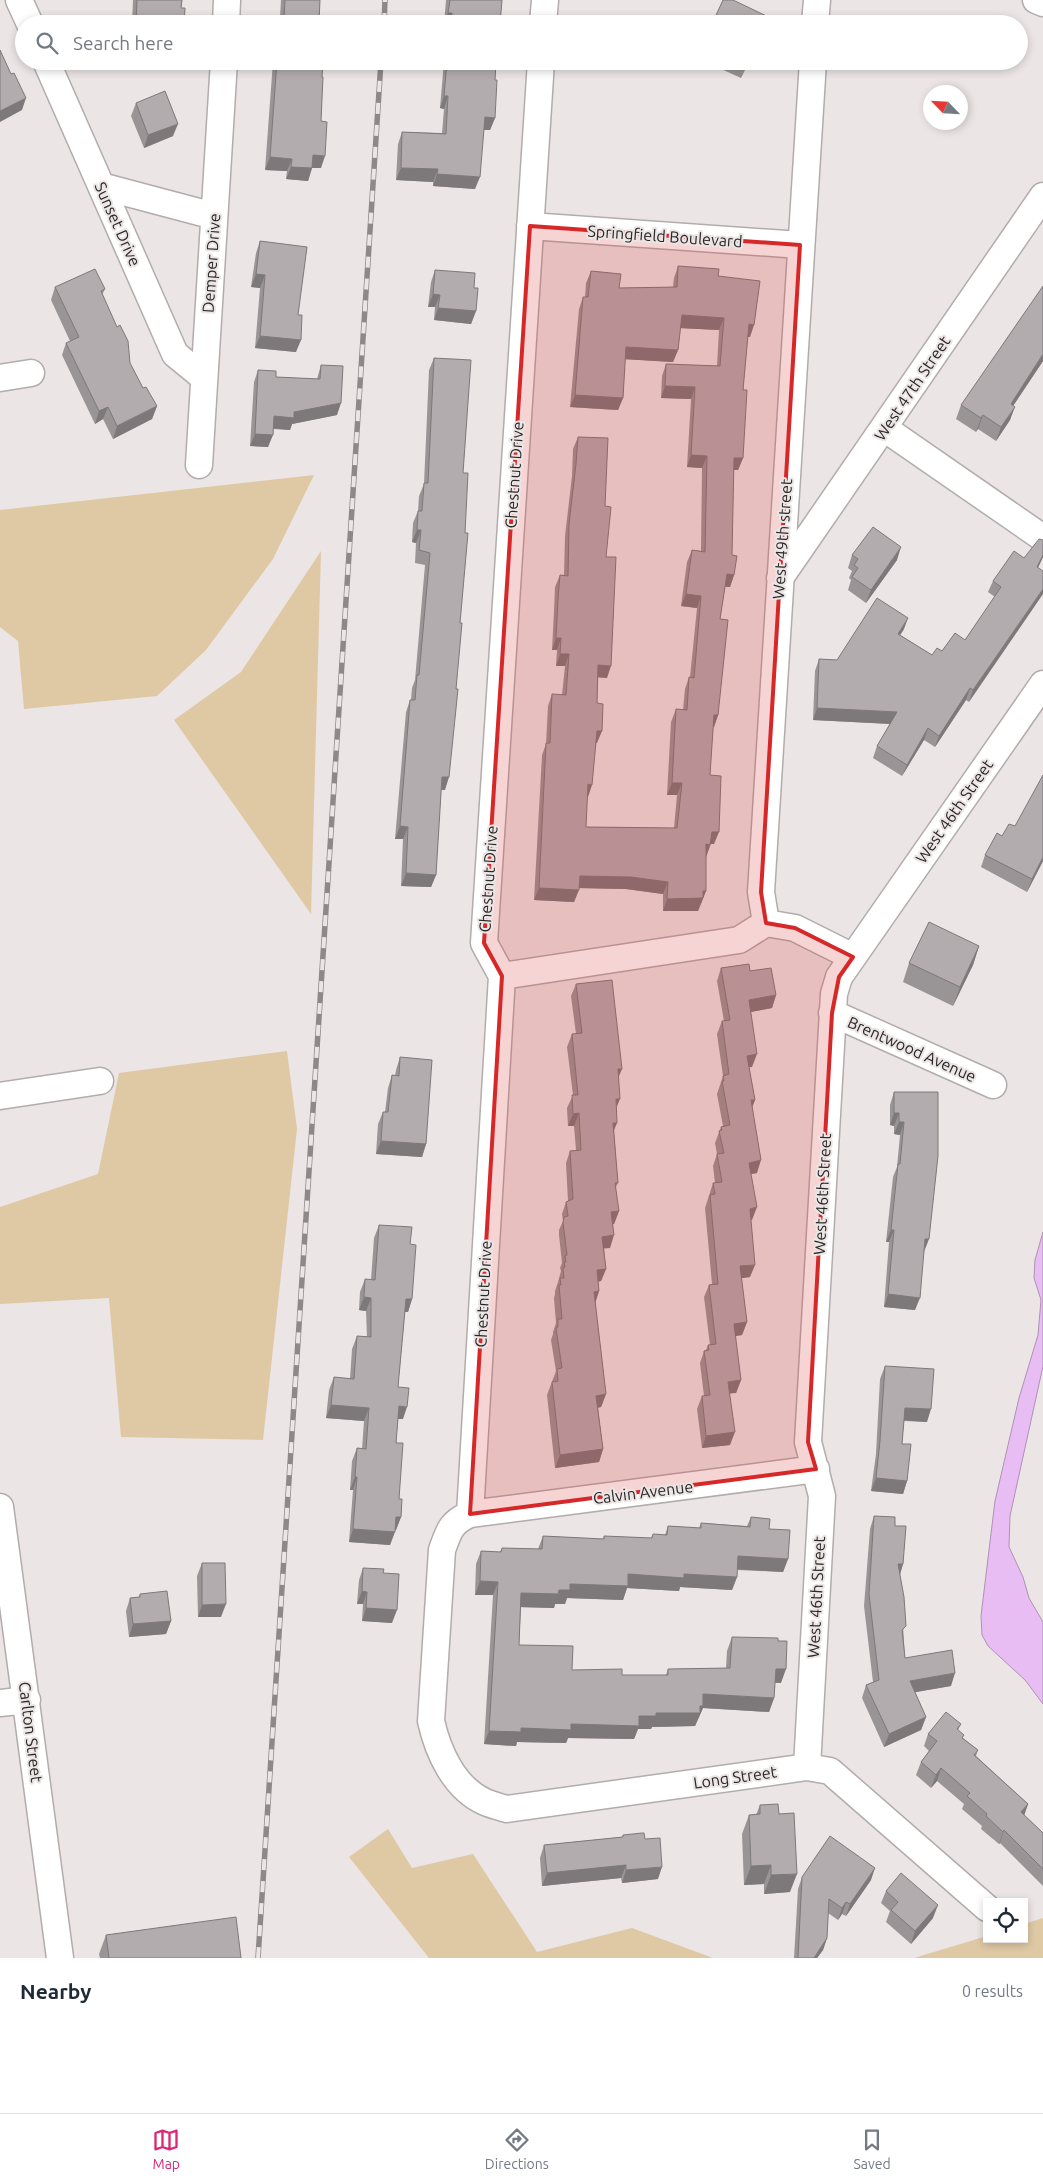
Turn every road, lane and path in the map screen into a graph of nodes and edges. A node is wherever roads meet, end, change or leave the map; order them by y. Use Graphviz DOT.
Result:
graph roads {
  1 [pos="19,0"];
  2 [pos="228,0"];
  3 [pos="544,0"];
  4 [pos="817,0"];
  5 [pos="1036,0"];
  6 [pos="1043,3"];
  7 [pos="26,15"];
  8 [pos="227,15"];
  9 [pos="543,15"];
  10 [pos="816,15"];
  11 [pos="50,70"];
  12 [pos="223,70"];
  13 [pos="539,70"];
  14 [pos="812,70"];
  15 [pos="101,186"];
  16 [pos="1043,196"];
  17 [pos="214,216"];
  18 [pos="530,226"];
  19 [pos="800,245"];
  20 [pos="31,373"];
  21 [pos="203,377"];
  22 [pos="0,378"];
  23 [pos="884,428"];
  24 [pos="199,465"];
  25 [pos="1043,538"];
  26 [pos="780,578"];
  27 [pos="1043,684"];
  28 [pos="766,923"];
  29 [pos="853,956"];
  30 [pos="502,976"];
  31 [pos="832,1013"];
  32 [pos="100,1081"];
  33 [pos="993,1086"];
  34 [pos="0,1096"];
  35 [pos="816,1469"];
  36 [pos="0,1507"];
  37 [pos="470,1514"];
  38 [pos="27,1700"];
  39 [pos="0,1704"];
  40 [pos="807,1767"];
  41 [pos="983,1905"];
  42 [pos="60,1958"];
  1 -- 7 [label="street"];
  2 -- 8 [label="street"];
  3 -- 9 [label="street"];
  4 -- 10 [label="street"];
  5 -- 6 [label="street"];
  11 -- 15 [label="street, Sunset Drive"];
  12 -- 17 [label="street, Demper Drive"];
  13 -- 18 [label="street, Chestnut Drive"];
  14 -- 19 [label="street, West 49th street"];
  15 -- 17 [label="street"];
  15 -- 21 [label="street, Sunset Drive"];
  16 -- 23 [label="street, West 47th Street"];
  17 -- 21 [label="street, Demper Drive"];
  18 -- 19 [label="street, Springfield Boulevard"];
  18 -- 30 [label="street, Chestnut Drive"];
  19 -- 26 [label="street, West 49th street"];
  20 -- 22 [label="street"];
  21 -- 24 [label="street, Demper Drive"];
  23 -- 25 [label="street"];
  23 -- 26 [label="street, West 47th Street"];
  26 -- 28 [label="street, West 49th street"];
  27 -- 29 [label="street, West 46th Street"];
  28 -- 29 [label="street"];
  28 -- 30 [label="street"];
  29 -- 31 [label="street, West 46th Street"];
  30 -- 37 [label="street, Chestnut Drive"];
  31 -- 33 [label="street, Brentwood Avenue"];
  31 -- 35 [label="street, West 46th Street"];
  32 -- 34 [label="street"];
  35 -- 37 [label="street, Calvin Avenue"];
  35 -- 40 [label="street, West 46th Street"];
  36 -- 38 [label="street, Carlton Street"];
  37 -- 40 [label="street, Long Street"];
  38 -- 39 [label="street"];
  38 -- 42 [label="street, Carlton Street"];
  40 -- 41 [label="street, Long Street"];
}
